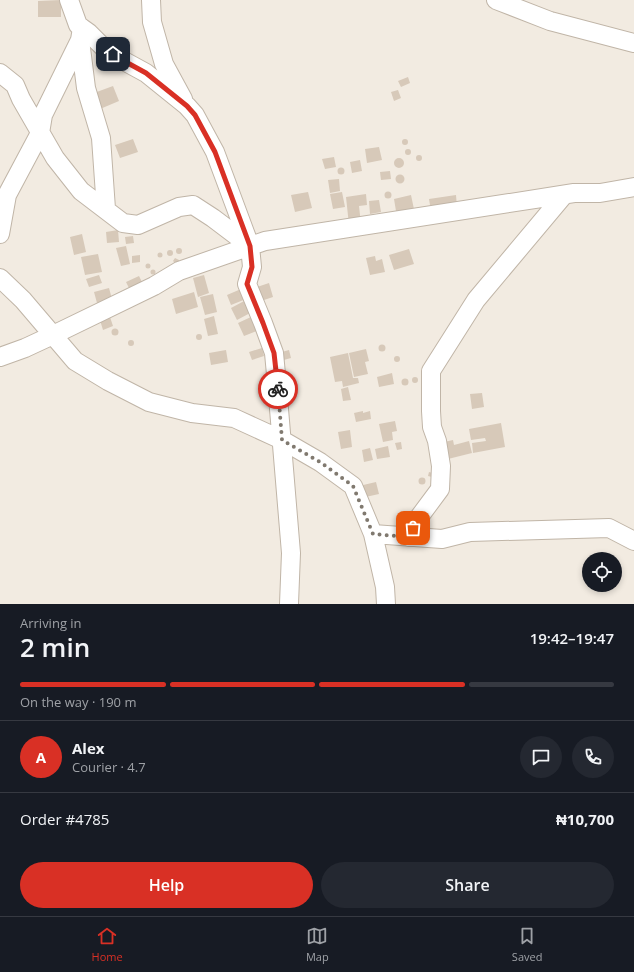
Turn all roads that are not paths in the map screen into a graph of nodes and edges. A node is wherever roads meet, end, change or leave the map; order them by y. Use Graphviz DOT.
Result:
graph roads {
  1 [pos="69,0"];
  2 [pos="150,0"];
  3 [pos="496,0"];
  4 [pos="81,34"];
  5 [pos="634,43"];
  6 [pos="0,73"];
  7 [pos="187,106"];
  8 [pos="40,133"];
  9 [pos="6,186"];
  10 [pos="634,187"];
  11 [pos="564,195"];
  12 [pos="106,209"];
  13 [pos="1,215"];
  14 [pos="0,234"];
  15 [pos="250,246"];
  16 [pos="0,278"];
  17 [pos="54,335"];
  18 [pos="0,357"];
  19 [pos="282,440"];
  20 [pos="373,534"];
  21 [pos="409,537"];
  22 [pos="634,541"];
  23 [pos="289,604"];
  24 [pos="386,604"];
  1 -- 4 [label="street"];
  2 -- 7 [label="street"];
  3 -- 5 [label="street"];
  4 -- 7 [label="street"];
  4 -- 8 [label="street"];
  4 -- 12 [label="street"];
  6 -- 8 [label="street"];
  7 -- 15 [label="street"];
  8 -- 9 [label="street"];
  8 -- 12 [label="street"];
  9 -- 13 [label="street"];
  10 -- 11 [label="street"];
  11 -- 15 [label="street"];
  11 -- 21 [label="street"];
  12 -- 15 [label="street"];
  13 -- 14 [label="street"];
  15 -- 17 [label="street"];
  15 -- 19 [label="street"];
  16 -- 17 [label="street"];
  17 -- 18 [label="street"];
  17 -- 19 [label="street"];
  19 -- 20 [label="street"];
  19 -- 23 [label="street"];
  20 -- 21 [label="street"];
  20 -- 24 [label="street"];
  21 -- 22 [label="street"];
}
